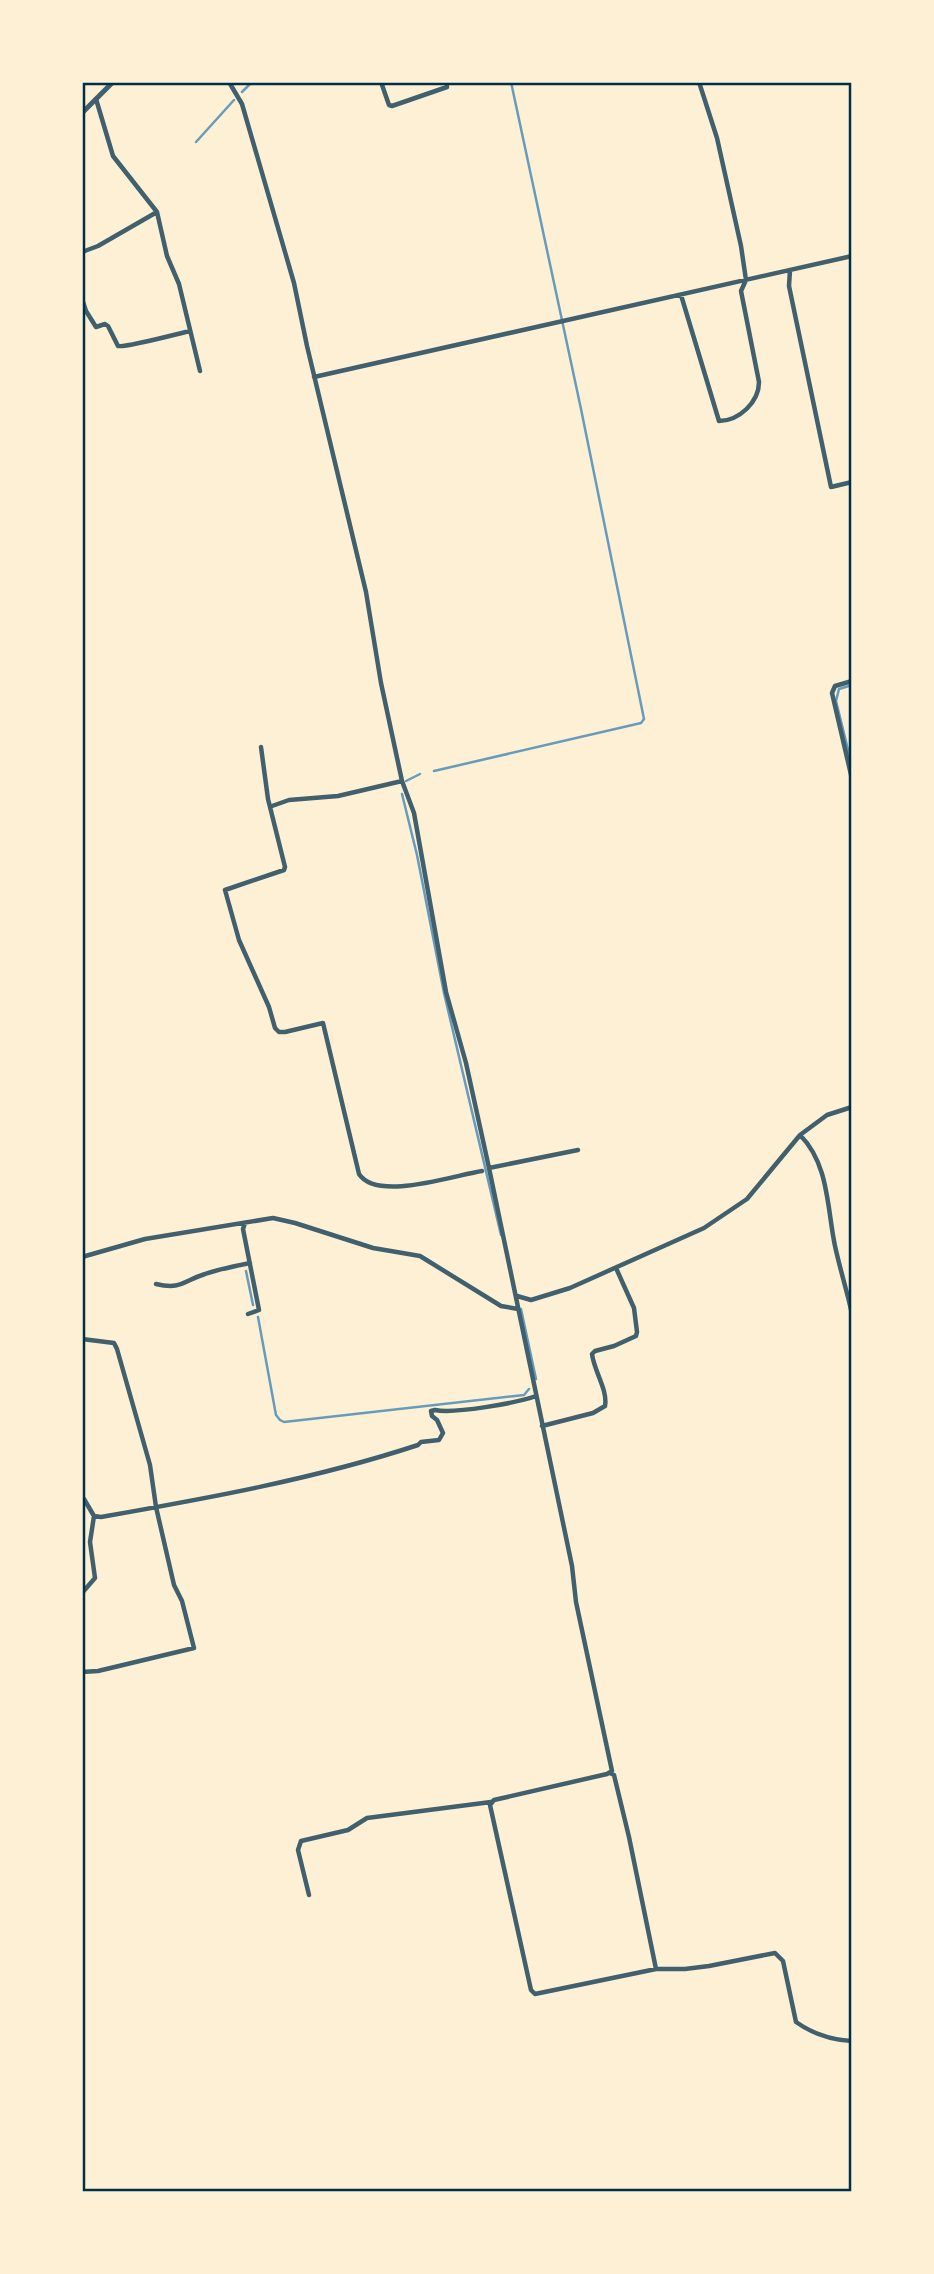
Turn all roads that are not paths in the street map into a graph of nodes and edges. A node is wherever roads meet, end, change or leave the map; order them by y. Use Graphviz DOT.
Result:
graph roads {
  1 [pos="113,82"];
  2 [pos="229,82"];
  3 [pos="381,82"];
  4 [pos="446,82"];
  5 [pos="699,82"];
  6 [pos="96,99"];
  7 [pos="82,113"];
  8 [pos="157,212"];
  9 [pos="82,252"];
  10 [pos="852,256"];
  11 [pos="790,271"];
  12 [pos="746,280"];
  13 [pos="681,295"];
  14 [pos="82,299"];
  15 [pos="190,331"];
  16 [pos="200,372"];
  17 [pos="314,377"];
  18 [pos="852,482"];
  19 [pos="852,681"];
  20 [pos="261,747"];
  21 [pos="852,779"];
  22 [pos="402,781"];
  23 [pos="272,806"];
  24 [pos="852,1107"];
  25 [pos="800,1135"];
  26 [pos="578,1150"];
  27 [pos="489,1168"];
  28 [pos="482,1171"];
  29 [pos="244,1223"];
  30 [pos="82,1257"];
  31 [pos="250,1263"];
  32 [pos="616,1268"];
  33 [pos="156,1284"];
  34 [pos="517,1296"];
  35 [pos="850,1300"];
  36 [pos="518,1309"];
  37 [pos="248,1314"];
  38 [pos="852,1314"];
  39 [pos="82,1339"];
  40 [pos="536,1396"];
  41 [pos="542,1426"];
  42 [pos="84,1499"];
  43 [pos="156,1507"];
  44 [pos="94,1516"];
  45 [pos="82,1593"];
  46 [pos="82,1672"];
  47 [pos="610,1773"];
  48 [pos="492,1802"];
  49 [pos="309,1895"];
  50 [pos="656,1969"];
  51 [pos="852,2041"];
  1 -- 6 [label="street"];
  2 -- 17 [label="street"];
  3 -- 4 [label="street"];
  5 -- 12 [label="street"];
  6 -- 7 [label="street"];
  6 -- 8 [label="street"];
  8 -- 9 [label="street"];
  8 -- 15 [label="street"];
  10 -- 11 [label="street"];
  11 -- 12 [label="street"];
  11 -- 18 [label="street"];
  12 -- 13 [label="street"];
  12 -- 13 [label="street"];
  13 -- 17 [label="street"];
  14 -- 15 [label="street"];
  15 -- 16 [label="street"];
  17 -- 22 [label="street"];
  19 -- 21 [label="street"];
  20 -- 23 [label="street"];
  22 -- 23 [label="street"];
  22 -- 27 [label="street"];
  23 -- 28 [label="street"];
  24 -- 25 [label="street"];
  25 -- 32 [label="street"];
  25 -- 35 [label="street"];
  26 -- 27 [label="street"];
  27 -- 34 [label="street"];
  29 -- 30 [label="street"];
  29 -- 31 [label="street"];
  29 -- 36 [label="street"];
  31 -- 33 [label="street"];
  31 -- 37 [label="street"];
  32 -- 34 [label="street"];
  32 -- 41 [label="street"];
  34 -- 36 [label="street"];
  35 -- 38 [label="street"];
  36 -- 40 [label="street"];
  39 -- 43 [label="street"];
  40 -- 41 [label="street"];
  40 -- 43 [label="street"];
  41 -- 47 [label="street"];
  42 -- 44 [label="street"];
  43 -- 44 [label="street"];
  43 -- 46 [label="street"];
  44 -- 45 [label="street"];
  47 -- 48 [label="street"];
  47 -- 50 [label="street"];
  48 -- 49 [label="street"];
  48 -- 50 [label="street"];
  50 -- 51 [label="street"];
}
